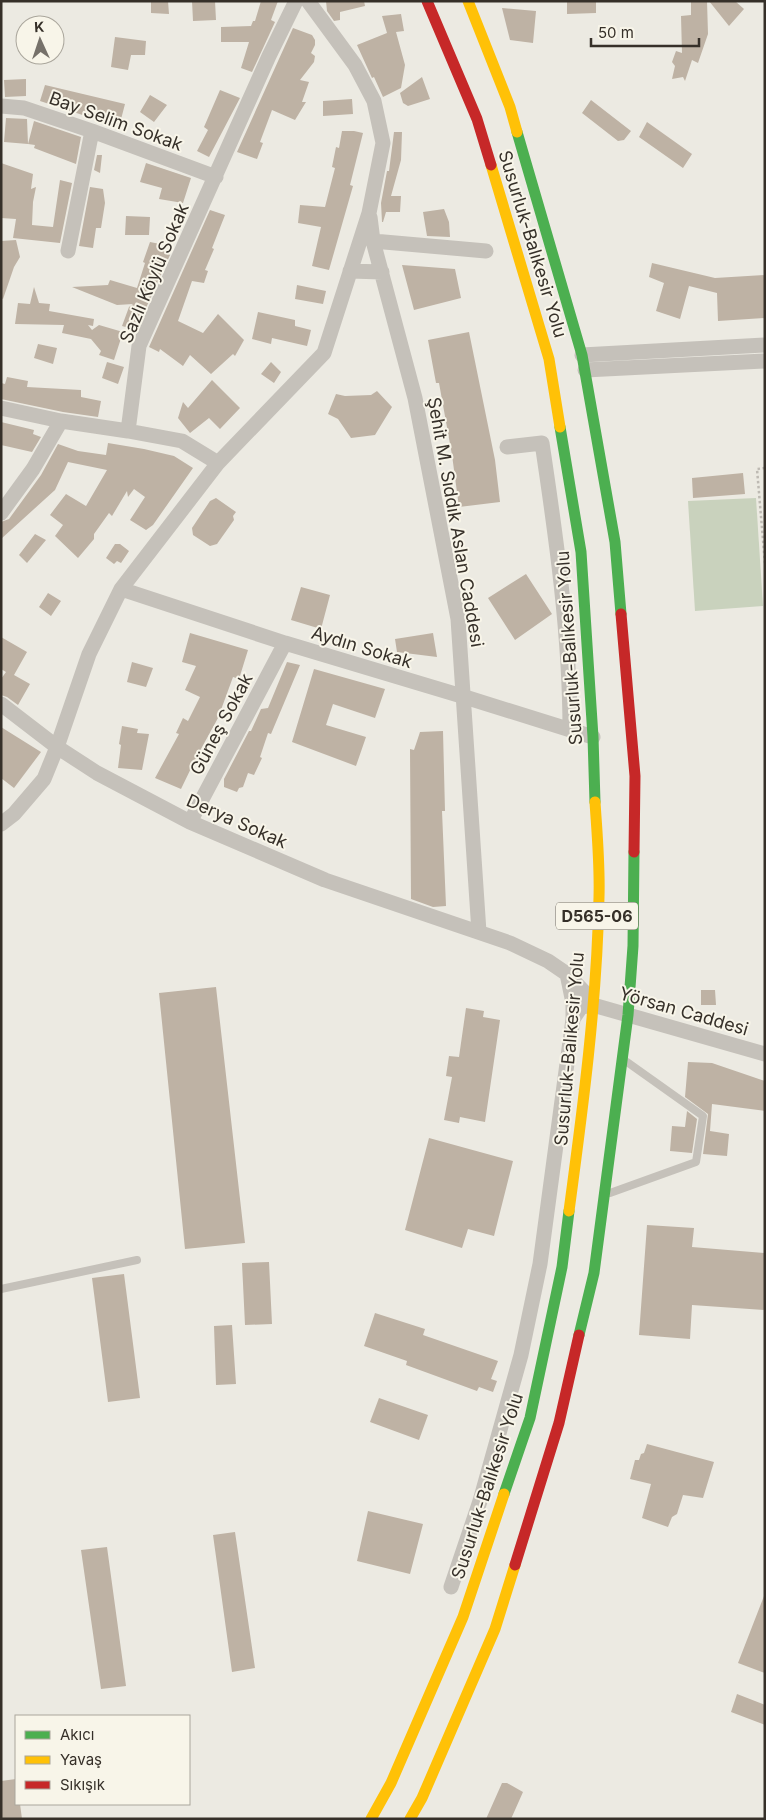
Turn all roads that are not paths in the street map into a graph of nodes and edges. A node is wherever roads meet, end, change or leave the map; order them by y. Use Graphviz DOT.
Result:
graph roads {
  1 [pos="296,1"];
  2 [pos="308,1"];
  3 [pos="427,1"];
  4 [pos="468,1"];
  5 [pos="1,106"];
  6 [pos="92,131"];
  7 [pos="216,177"];
  8 [pos="369,213"];
  9 [pos="373,241"];
  10 [pos="68,251"];
  11 [pos="486,251"];
  12 [pos="350,272"];
  13 [pos="382,272"];
  14 [pos="765,345"];
  15 [pos="582,355"];
  16 [pos="765,361"];
  17 [pos="585,370"];
  18 [pos="1,408"];
  19 [pos="61,421"];
  20 [pos="128,431"];
  21 [pos="507,447"];
  22 [pos="218,463"];
  23 [pos="1,513"];
  24 [pos="121,589"];
  25 [pos="285,644"];
  26 [pos="464,697"];
  27 [pos="1,704"];
  28 [pos="570,730"];
  29 [pos="593,737"];
  30 [pos="57,747"];
  31 [pos="596,820"];
  32 [pos="190,822"];
  33 [pos="1,824"];
  34 [pos="478,932"];
  35 [pos="567,974"];
  36 [pos="631,986"];
  37 [pos="592,1005"];
  38 [pos="628,1015"];
  39 [pos="573,1019"];
  40 [pos="765,1054"];
  41 [pos="622,1058"];
  42 [pos="604,1196"];
  43 [pos="137,1260"];
  44 [pos="1,1289"];
  45 [pos="451,1588"];
  46 [pos="371,1819"];
  47 [pos="410,1819"];
  1 -- 7 [label="street, Sazlı Köylü Sokak"];
  2 -- 8 [label="street"];
  3 -- 29 [label="highway, Susurluk-Balıkesir Yolu / D565-06"];
  4 -- 15 [label="highway, Susurluk-Balıkesir Yolu / D565-06"];
  5 -- 6 [label="street, Bay Selim Sokak"];
  6 -- 7 [label="street, Bay Selim Sokak"];
  6 -- 10 [label="street"];
  7 -- 20 [label="street, Sazlı Köylü Sokak"];
  8 -- 9 [label="street, Şehit M. Sıddık Aslan Caddesi"];
  8 -- 12 [label="street"];
  9 -- 11 [label="street"];
  9 -- 13 [label="street, Şehit M. Sıddık Aslan Caddesi"];
  12 -- 13 [label="street"];
  12 -- 22 [label="street"];
  13 -- 26 [label="street, Şehit M. Sıddık Aslan Caddesi"];
  14 -- 15 [label="street"];
  15 -- 17 [label="highway, Susurluk-Balıkesir Yolu / D565-06"];
  16 -- 17 [label="street"];
  17 -- 36 [label="highway, Susurluk-Balıkesir Yolu / D565-06"];
  18 -- 19 [label="street"];
  19 -- 20 [label="street"];
  19 -- 23 [label="street"];
  20 -- 22 [label="street"];
  21 -- 28 [label="street"];
  22 -- 24 [label="street"];
  24 -- 25 [label="street, Aydın Sokak"];
  24 -- 30 [label="street"];
  25 -- 26 [label="street, Aydın Sokak"];
  25 -- 32 [label="street, Güneş Sokak"];
  26 -- 28 [label="street, Aydın Sokak"];
  26 -- 34 [label="street, Şehit M. Sıddık Aslan Caddesi"];
  27 -- 30 [label="street, Derya Sokak"];
  28 -- 29 [label="street, Aydın Sokak"];
  29 -- 31 [label="highway, Susurluk-Balıkesir Yolu / D565-06"];
  30 -- 32 [label="street, Derya Sokak"];
  30 -- 33 [label="street"];
  31 -- 36 [label="highway"];
  31 -- 37 [label="highway, Susurluk-Balıkesir Yolu / D565-06"];
  32 -- 34 [label="street, Derya Sokak"];
  34 -- 35 [label="street, Derya Sokak"];
  35 -- 37 [label="street, Derya Sokak"];
  35 -- 39 [label="street"];
  36 -- 38 [label="highway, Susurluk-Balıkesir Yolu / D565-06"];
  37 -- 38 [label="street, Yörsan Caddesi"];
  37 -- 39 [label="street"];
  37 -- 46 [label="highway, Susurluk-Balıkesir Yolu / D565-06"];
  38 -- 40 [label="street, Yörsan Caddesi"];
  38 -- 41 [label="highway, Susurluk-Balıkesir Yolu / D565-06"];
  39 -- 45 [label="street"];
  41 -- 42 [label="highway, Susurluk-Balıkesir Yolu / D565-06"];
  41 -- 42 [label="lane"];
  42 -- 47 [label="highway, Susurluk-Balıkesir Yolu / D565-06"];
  43 -- 44 [label="lane"];
}
